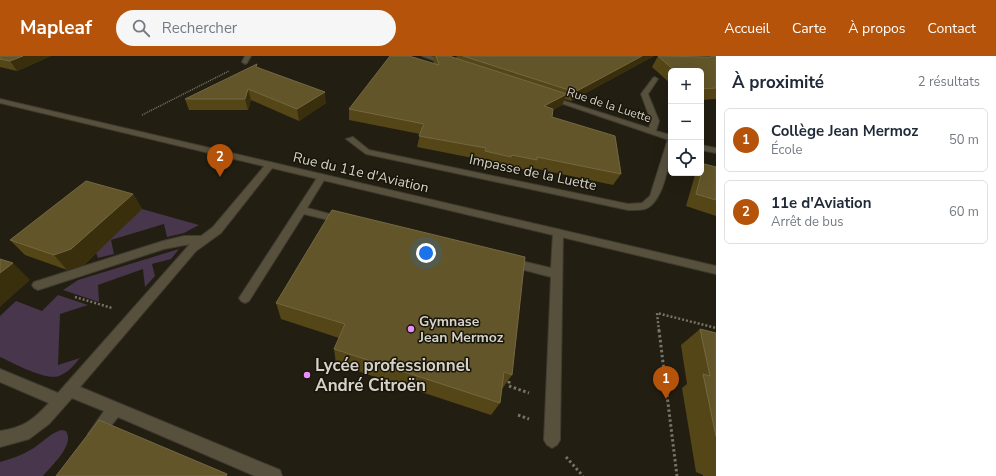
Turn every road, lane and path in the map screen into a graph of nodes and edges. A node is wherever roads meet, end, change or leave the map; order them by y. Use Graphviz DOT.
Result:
graph roads {
  1 [pos="425,56"];
  2 [pos="246,59"];
  3 [pos="451,63"];
  4 [pos="655,78"];
  5 [pos="542,95"];
  6 [pos="0,102"];
  7 [pos="120,129"];
  8 [pos="652,132"];
  9 [pos="668,137"];
  10 [pos="350,139"];
  11 [pos="704,148"];
  12 [pos="716,151"];
  13 [pos="668,152"];
  14 [pos="270,165"];
  15 [pos="322,177"];
  16 [pos="301,210"];
  17 [pos="354,223"];
  18 [pos="558,233"];
  19 [pos="204,240"];
  20 [pos="497,259"];
  21 [pos="716,270"];
  22 [pos="557,274"];
  23 [pos="38,285"];
  24 [pos="245,298"];
  25 [pos="134,315"];
  26 [pos="716,328"];
  27 [pos="0,375"];
  28 [pos="65,395"];
  29 [pos="115,409"];
  30 [pos="0,440"];
  31 [pos="552,440"];
  32 [pos="87,445"];
  33 [pos="265,474"];
  34 [pos="677,476"];
  1 -- 3 [label="street"];
  2 -- 7 [label="path"];
  4 -- 8 [label="street"];
  5 -- 8 [label="street, Rue de la Luette"];
  6 -- 7 [label="street, Rue du 11e d'Aviation"];
  7 -- 14 [label="street, Rue du 11e d'Aviation"];
  8 -- 9 [label="street, Rue de la Luette"];
  10 -- 13 [label="street, Impasse de la Luette"];
  11 -- 12 [label="street"];
  14 -- 15 [label="street, Rue du 11e d'Aviation"];
  14 -- 19 [label="street"];
  15 -- 16 [label="street"];
  15 -- 18 [label="street, Rue du 11e d'Aviation"];
  16 -- 17 [label="street"];
  16 -- 24 [label="street"];
  18 -- 21 [label="street, Rue du 11e d'Aviation"];
  18 -- 22 [label="street"];
  19 -- 23 [label="street"];
  19 -- 25 [label="street"];
  20 -- 22 [label="street"];
  22 -- 31 [label="street"];
  23 -- 25 [label="path"];
  25 -- 28 [label="street"];
  26 -- 34 [label="path"];
  27 -- 28 [label="street"];
  28 -- 29 [label="street"];
  28 -- 30 [label="street"];
  29 -- 32 [label="street"];
  29 -- 33 [label="street"];
}
